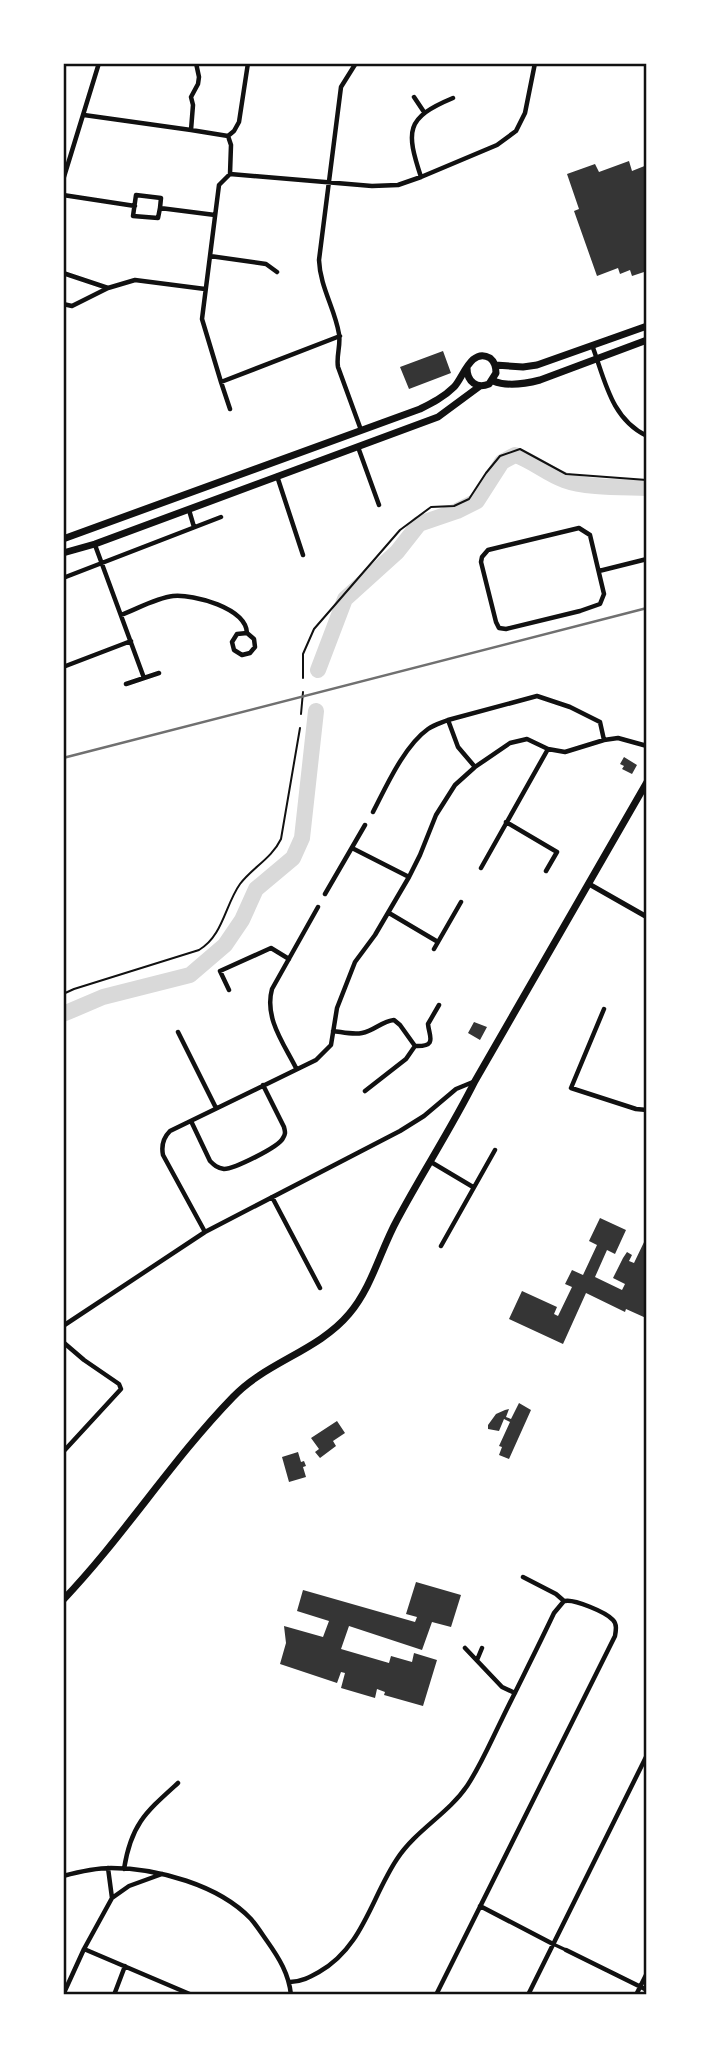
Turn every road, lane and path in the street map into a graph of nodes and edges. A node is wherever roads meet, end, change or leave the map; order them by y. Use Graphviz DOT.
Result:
graph roads {
  1 [pos="99,63"];
  2 [pos="196,63"];
  3 [pos="248,63"];
  4 [pos="356,63"];
  5 [pos="535,63"];
  6 [pos="414,97"];
  7 [pos="453,98"];
  8 [pos="424,112"];
  9 [pos="84,115"];
  10 [pos="191,130"];
  11 [pos="228,136"];
  12 [pos="230,174"];
  13 [pos="421,177"];
  14 [pos="63,180"];
  15 [pos="329,183"];
  16 [pos="63,195"];
  17 [pos="135,206"];
  18 [pos="160,208"];
  19 [pos="215,215"];
  20 [pos="210,257"];
  21 [pos="277,272"];
  22 [pos="63,273"];
  23 [pos="108,288"];
  24 [pos="205,289"];
  25 [pos="63,304"];
  26 [pos="647,326"];
  27 [pos="340,336"];
  28 [pos="647,340"];
  29 [pos="592,345"];
  30 [pos="597,358"];
  31 [pos="495,365"];
  32 [pos="467,368"];
  33 [pos="493,381"];
  34 [pos="221,382"];
  35 [pos="480,386"];
  36 [pos="230,409"];
  37 [pos="361,430"];
  38 [pos="647,436"];
  39 [pos="358,447"];
  40 [pos="277,476"];
  41 [pos="647,480"];
  42 [pos="379,505"];
  43 [pos="189,509"];
  44 [pos="220,517"];
  45 [pos="194,527"];
  46 [pos="63,539"];
  47 [pos="95,544"];
  48 [pos="63,554"];
  49 [pos="303,555"];
  50 [pos="647,559"];
  51 [pos="102,563"];
  52 [pos="599,571"];
  53 [pos="63,578"];
  54 [pos="121,615"];
  55 [pos="247,633"];
  56 [pos="131,641"];
  57 [pos="63,667"];
  58 [pos="159,673"];
  59 [pos="144,678"];
  60 [pos="303,678"];
  61 [pos="126,684"];
  62 [pos="303,692"];
  63 [pos="301,714"];
  64 [pos="448,720"];
  65 [pos="300,728"];
  66 [pos="604,740"];
  67 [pos="647,746"];
  68 [pos="548,749"];
  69 [pos="475,767"];
  70 [pos="647,782"];
  71 [pos="373,812"];
  72 [pos="506,822"];
  73 [pos="365,825"];
  74 [pos="352,848"];
  75 [pos="481,868"];
  76 [pos="546,871"];
  77 [pos="409,877"];
  78 [pos="589,884"];
  79 [pos="325,894"];
  80 [pos="461,902"];
  81 [pos="318,907"];
  82 [pos="389,913"];
  83 [pos="647,918"];
  84 [pos="438,942"];
  85 [pos="434,950"];
  86 [pos="289,959"];
  87 [pos="229,989"];
  88 [pos="63,994"];
  89 [pos="439,1005"];
  90 [pos="604,1009"];
  91 [pos="178,1031"];
  92 [pos="333,1031"];
  93 [pos="415,1046"];
  94 [pos="296,1068"];
  95 [pos="475,1081"];
  96 [pos="263,1085"];
  97 [pos="365,1090"];
  98 [pos="216,1108"];
  99 [pos="647,1110"];
  100 [pos="191,1121"];
  101 [pos="495,1150"];
  102 [pos="431,1162"];
  103 [pos="473,1187"];
  104 [pos="272,1197"];
  105 [pos="205,1232"];
  106 [pos="440,1246"];
  107 [pos="320,1288"];
  108 [pos="63,1326"];
  109 [pos="63,1342"];
  110 [pos="63,1452"];
  111 [pos="523,1577"];
  112 [pos="63,1600"];
  113 [pos="564,1601"];
  114 [pos="465,1648"];
  115 [pos="482,1648"];
  116 [pos="477,1661"];
  117 [pos="515,1693"];
  118 [pos="647,1755"];
  119 [pos="178,1783"];
  120 [pos="108,1868"];
  121 [pos="124,1868"];
  122 [pos="162,1874"];
  123 [pos="63,1876"];
  124 [pos="112,1898"];
  125 [pos="480,1906"];
  126 [pos="553,1944"];
  127 [pos="84,1948"];
  128 [pos="566,1950"];
  129 [pos="125,1966"];
  130 [pos="647,1973"];
  131 [pos="290,1982"];
  132 [pos="640,1986"];
  133 [pos="647,1990"];
  134 [pos="63,1995"];
  135 [pos="114,1995"];
  136 [pos="192,1995"];
  137 [pos="291,1995"];
  138 [pos="436,1995"];
  139 [pos="528,1995"];
  140 [pos="636,1995"];
  1 -- 9 [label="street"];
  2 -- 10 [label="street"];
  3 -- 11 [label="street"];
  4 -- 15 [label="street"];
  5 -- 13 [label="street"];
  6 -- 8 [label="street"];
  7 -- 8 [label="street"];
  8 -- 13 [label="street"];
  9 -- 10 [label="street"];
  9 -- 14 [label="street"];
  10 -- 11 [label="street"];
  11 -- 12 [label="street"];
  12 -- 15 [label="street"];
  12 -- 19 [label="street"];
  13 -- 15 [label="street"];
  15 -- 27 [label="street"];
  16 -- 17 [label="street"];
  17 -- 18 [label="street"];
  17 -- 18 [label="street"];
  18 -- 19 [label="street"];
  19 -- 20 [label="street"];
  20 -- 21 [label="street"];
  20 -- 24 [label="street"];
  22 -- 23 [label="street"];
  23 -- 24 [label="street"];
  23 -- 25 [label="street"];
  24 -- 34 [label="street"];
  26 -- 29 [label="main road"];
  27 -- 34 [label="street"];
  27 -- 37 [label="street"];
  28 -- 30 [label="main road"];
  29 -- 30 [label="street"];
  29 -- 31 [label="main road"];
  30 -- 33 [label="main road"];
  30 -- 38 [label="street"];
  31 -- 32 [label="main road"];
  31 -- 33 [label="main road"];
  32 -- 35 [label="main road"];
  32 -- 37 [label="main road"];
  33 -- 35 [label="main road"];
  34 -- 36 [label="street"];
  35 -- 39 [label="main road"];
  37 -- 46 [label="main road"];
  39 -- 40 [label="main road"];
  39 -- 42 [label="street"];
  40 -- 43 [label="main road"];
  40 -- 49 [label="street"];
  41 -- 60 [label="path"];
  43 -- 45 [label="street"];
  43 -- 47 [label="main road"];
  44 -- 45 [label="street"];
  45 -- 51 [label="street"];
  47 -- 48 [label="main road"];
  47 -- 51 [label="street"];
  50 -- 52 [label="street"];
  51 -- 53 [label="street"];
  51 -- 54 [label="street"];
  52 -- 52 [label="street"];
  54 -- 55 [label="street"];
  54 -- 56 [label="street"];
  55 -- 55 [label="street"];
  56 -- 57 [label="street"];
  56 -- 59 [label="street"];
  58 -- 59 [label="street"];
  59 -- 61 [label="street"];
  62 -- 63 [label="path"];
  64 -- 66 [label="street"];
  64 -- 69 [label="street"];
  64 -- 71 [label="street"];
  65 -- 88 [label="path"];
  66 -- 67 [label="street"];
  66 -- 68 [label="street"];
  68 -- 69 [label="street"];
  68 -- 72 [label="street"];
  69 -- 77 [label="street"];
  70 -- 78 [label="main road"];
  72 -- 75 [label="street"];
  72 -- 76 [label="street"];
  73 -- 74 [label="street"];
  74 -- 77 [label="street"];
  74 -- 79 [label="street"];
  77 -- 82 [label="street"];
  78 -- 83 [label="street"];
  78 -- 95 [label="main road"];
  80 -- 84 [label="street"];
  81 -- 86 [label="street"];
  82 -- 84 [label="street"];
  82 -- 92 [label="street"];
  84 -- 85 [label="street"];
  86 -- 87 [label="street"];
  86 -- 94 [label="street"];
  89 -- 93 [label="street"];
  90 -- 99 [label="street"];
  91 -- 98 [label="street"];
  92 -- 93 [label="street"];
  92 -- 94 [label="street"];
  93 -- 97 [label="street"];
  94 -- 96 [label="street"];
  95 -- 102 [label="main road"];
  95 -- 104 [label="street"];
  96 -- 98 [label="street"];
  96 -- 100 [label="street"];
  98 -- 100 [label="street"];
  100 -- 105 [label="street"];
  101 -- 103 [label="street"];
  102 -- 103 [label="street"];
  102 -- 112 [label="main road"];
  103 -- 106 [label="street"];
  104 -- 105 [label="street"];
  104 -- 107 [label="street"];
  105 -- 108 [label="street"];
  109 -- 110 [label="street"];
  111 -- 113 [label="street"];
  113 -- 117 [label="street"];
  113 -- 125 [label="street"];
  114 -- 116 [label="street"];
  115 -- 116 [label="street"];
  116 -- 117 [label="street"];
  117 -- 131 [label="street"];
  118 -- 126 [label="street"];
  119 -- 121 [label="street"];
  120 -- 121 [label="street"];
  120 -- 123 [label="street"];
  120 -- 124 [label="street"];
  121 -- 122 [label="street"];
  122 -- 124 [label="street"];
  122 -- 131 [label="street"];
  124 -- 127 [label="street"];
  125 -- 126 [label="street"];
  125 -- 138 [label="street"];
  126 -- 128 [label="street"];
  126 -- 139 [label="street"];
  127 -- 129 [label="street"];
  127 -- 134 [label="street"];
  128 -- 132 [label="street"];
  129 -- 135 [label="street"];
  129 -- 136 [label="street"];
  130 -- 132 [label="street"];
  131 -- 137 [label="street"];
  132 -- 133 [label="street"];
  132 -- 140 [label="street"];
}
